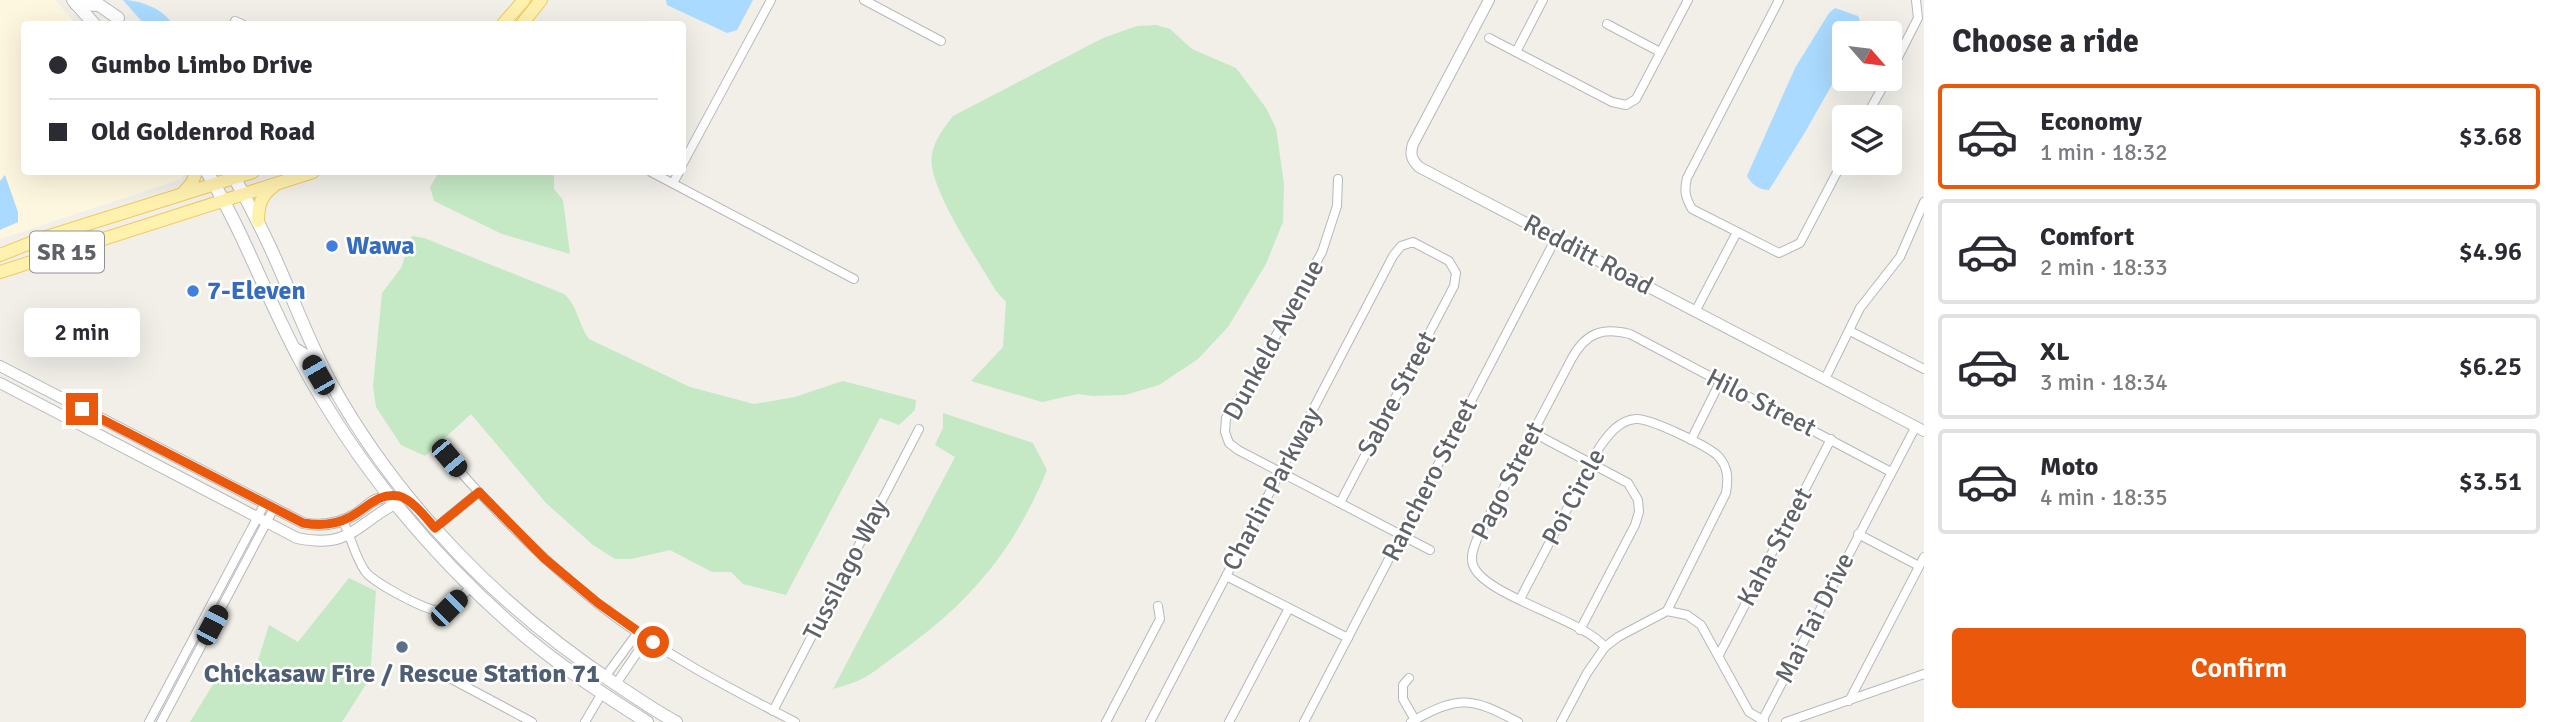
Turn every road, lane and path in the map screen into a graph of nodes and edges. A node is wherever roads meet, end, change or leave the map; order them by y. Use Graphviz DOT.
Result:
graph roads {
  1 [pos="104,0"];
  2 [pos="524,0"];
  3 [pos="541,0"];
  4 [pos="771,0"];
  5 [pos="864,0"];
  6 [pos="1489,0"];
  7 [pos="1544,0"];
  8 [pos="1688,0"];
  9 [pos="1779,0"];
  10 [pos="1916,0"];
  11 [pos="75,2"];
  12 [pos="91,21"];
  13 [pos="120,21"];
  14 [pos="506,21"];
  15 [pos="525,21"];
  16 [pos="1606,24"];
  17 [pos="1489,38"];
  18 [pos="941,41"];
  19 [pos="1902,49"];
  20 [pos="1516,52"];
  21 [pos="1660,52"];
  22 [pos="686,159"];
  23 [pos="195,175"];
  24 [pos="209,175"];
  25 [pos="233,175"];
  26 [pos="304,175"];
  27 [pos="657,175"];
  28 [pos="677,175"];
  29 [pos="1836,175"];
  30 [pos="1338,179"];
  31 [pos="673,183"];
  32 [pos="214,184"];
  33 [pos="275,185"];
  34 [pos="182,194"];
  35 [pos="244,194"];
  36 [pos="223,201"];
  37 [pos="1924,202"];
  38 [pos="258,221"];
  39 [pos="1737,232"];
  40 [pos="43,238"];
  41 [pos="1556,238"];
  42 [pos="0,255"];
  43 [pos="1393,256"];
  44 [pos="0,271"];
  45 [pos="260,274"];
  46 [pos="854,279"];
  47 [pos="1695,312"];
  48 [pos="1850,331"];
  49 [pos="1630,334"];
  50 [pos="310,340"];
  51 [pos="294,349"];
  52 [pos="0,366"];
  53 [pos="1924,369"];
  54 [pos="17,375"];
  55 [pos="0,376"];
  56 [pos="1825,379"];
  57 [pos="1720,382"];
  58 [pos="0,383"];
  59 [pos="1920,428"];
  60 [pos="359,429"];
  61 [pos="919,429"];
  62 [pos="1532,432"];
  63 [pos="1831,439"];
  64 [pos="1691,440"];
  65 [pos="449,458"];
  66 [pos="1591,464"];
  67 [pos="1281,471"];
  68 [pos="1891,472"];
  69 [pos="479,492"];
  70 [pos="392,501"];
  71 [pos="1340,503"];
  72 [pos="269,508"];
  73 [pos="422,512"];
  74 [pos="262,520"];
  75 [pos="343,521"];
  76 [pos="435,528"];
  77 [pos="1858,534"];
  78 [pos="350,535"];
  79 [pos="1402,535"];
  80 [pos="1430,550"];
  81 [pos="1924,557"];
  82 [pos="1919,566"];
  83 [pos="1226,576"];
  84 [pos="471,587"];
  85 [pos="1520,599"];
  86 [pos="1158,606"];
  87 [pos="1289,608"];
  88 [pos="1667,611"];
  89 [pos="1580,630"];
  90 [pos="638,632"];
  91 [pos="647,638"];
  92 [pos="1348,638"];
  93 [pos="1605,647"];
  94 [pos="624,650"];
  95 [pos="1719,655"];
  96 [pos="634,657"];
  97 [pos="1924,674"];
  98 [pos="444,676"];
  99 [pos="605,677"];
  100 [pos="1409,678"];
  101 [pos="616,684"];
  102 [pos="602,693"];
  103 [pos="1849,701"];
  104 [pos="773,711"];
  105 [pos="1413,721"];
  106 [pos="1764,721"];
  107 [pos="149,722"];
  108 [pos="161,722"];
  109 [pos="532,722"];
  110 [pos="585,722"];
  111 [pos="647,722"];
  112 [pos="676,722"];
  113 [pos="794,722"];
  114 [pos="1106,722"];
  115 [pos="1150,722"];
  116 [pos="1228,722"];
  117 [pos="1304,722"];
  118 [pos="1518,722"];
  119 [pos="1561,722"];
  120 [pos="1786,722"];
  1 -- 13 [label="main road"];
  2 -- 14 [label="main road"];
  3 -- 15 [label="main road"];
  4 -- 22 [label="street"];
  5 -- 18 [label="street"];
  6 -- 41 [label="street, Redditt Road"];
  7 -- 20 [label="street"];
  8 -- 21 [label="street"];
  9 -- 39 [label="street"];
  10 -- 19 [label="street"];
  11 -- 12 [label="main road"];
  11 -- 13 [label="main road"];
  16 -- 21 [label="street"];
  17 -- 20 [label="street"];
  20 -- 21 [label="street"];
  23 -- 34 [label="main road"];
  24 -- 32 [label="main road"];
  25 -- 32 [label="main road, SR 15"];
  25 -- 35 [label="main road"];
  26 -- 33 [label="main road, SR 15"];
  27 -- 31 [label="street"];
  28 -- 31 [label="street"];
  29 -- 39 [label="street"];
  30 -- 67 [label="street, Dunkeld Avenue"];
  31 -- 46 [label="street"];
  32 -- 34 [label="main road, SR 15"];
  32 -- 36 [label="main road"];
  33 -- 35 [label="main road, SR 15"];
  33 -- 38 [label="main road"];
  34 -- 40 [label="main road, SR 15"];
  35 -- 36 [label="main road, SR 15"];
  35 -- 38 [label="main road"];
  36 -- 44 [label="main road, SR 15"];
  36 -- 45 [label="main road"];
  37 -- 48 [label="street"];
  38 -- 50 [label="main road"];
  39 -- 47 [label="street"];
  40 -- 42 [label="main road, SR 15"];
  40 -- 44 [label="main road"];
  41 -- 47 [label="street, Redditt Road"];
  41 -- 79 [label="street, Ranchero Street"];
  43 -- 67 [label="street, Charlin Parkway"];
  43 -- 71 [label="street, Sabre Street"];
  45 -- 50 [label="main road"];
  45 -- 51 [label="main road"];
  47 -- 56 [label="street, Redditt Road"];
  48 -- 53 [label="street"];
  48 -- 56 [label="street"];
  49 -- 57 [label="street, Hilo Street"];
  49 -- 62 [label="street, Pago Street"];
  50 -- 60 [label="main road"];
  51 -- 60 [label="main road"];
  51 -- 70 [label="main road"];
  52 -- 54 [label="street"];
  54 -- 55 [label="street"];
  54 -- 72 [label="street"];
  56 -- 59 [label="street, Redditt Road"];
  57 -- 63 [label="street, Hilo Street"];
  57 -- 64 [label="street"];
  58 -- 74 [label="street"];
  59 -- 68 [label="street, Mai Tai Drive"];
  60 -- 73 [label="main road"];
  61 -- 104 [label="street, Tussilago Way"];
  62 -- 66 [label="street"];
  62 -- 85 [label="street, Pago Street"];
  63 -- 68 [label="street, Hilo Street"];
  63 -- 95 [label="street, Kaha Street"];
  64 -- 66 [label="street, Poi Circle"];
  64 -- 88 [label="street, Poi Circle"];
  65 -- 69 [label="street"];
  66 -- 85 [label="street, Poi Circle"];
  66 -- 89 [label="street"];
  67 -- 71 [label="street, Dunkeld Avenue"];
  67 -- 83 [label="street, Charlin Parkway"];
  68 -- 77 [label="street, Mai Tai Drive"];
  69 -- 76 [label="street"];
  69 -- 90 [label="street"];
  70 -- 73 [label="main road"];
  70 -- 75 [label="street"];
  70 -- 78 [label="street"];
  70 -- 84 [label="main road"];
  71 -- 79 [label="street, Dunkeld Avenue"];
  72 -- 74 [label="street"];
  72 -- 75 [label="street"];
  73 -- 76 [label="main road"];
  74 -- 78 [label="street"];
  74 -- 107 [label="street"];
  74 -- 108 [label="street"];
  75 -- 78 [label="street"];
  76 -- 99 [label="main road"];
  77 -- 82 [label="street"];
  77 -- 106 [label="street, Mai Tai Drive"];
  78 -- 84 [label="street"];
  79 -- 80 [label="street, Dunkeld Avenue"];
  79 -- 92 [label="street, Ranchero Street"];
  81 -- 82 [label="street"];
  82 -- 103 [label="street"];
  83 -- 87 [label="street"];
  83 -- 115 [label="street, Charlin Parkway"];
  84 -- 102 [label="main road"];
  85 -- 89 [label="street, Pago Street"];
  86 -- 114 [label="street"];
  87 -- 92 [label="street"];
  87 -- 116 [label="street"];
  88 -- 93 [label="street"];
  88 -- 95 [label="street, Mai Tai Drive"];
  89 -- 93 [label="street, Pago Street"];
  90 -- 91 [label="street"];
  90 -- 94 [label="street"];
  91 -- 96 [label="street"];
  91 -- 104 [label="street"];
  92 -- 117 [label="street, Ranchero Street"];
  93 -- 119 [label="street"];
  94 -- 96 [label="street"];
  94 -- 99 [label="street"];
  95 -- 106 [label="street, Mai Tai Drive"];
  96 -- 101 [label="street"];
  97 -- 103 [label="street"];
  98 -- 109 [label="street"];
  99 -- 101 [label="main road"];
  100 -- 105 [label="street"];
  101 -- 112 [label="main road"];
  102 -- 110 [label="street"];
  102 -- 111 [label="main road"];
  103 -- 120 [label="street"];
  104 -- 113 [label="street"];
  105 -- 118 [label="street"];
}
